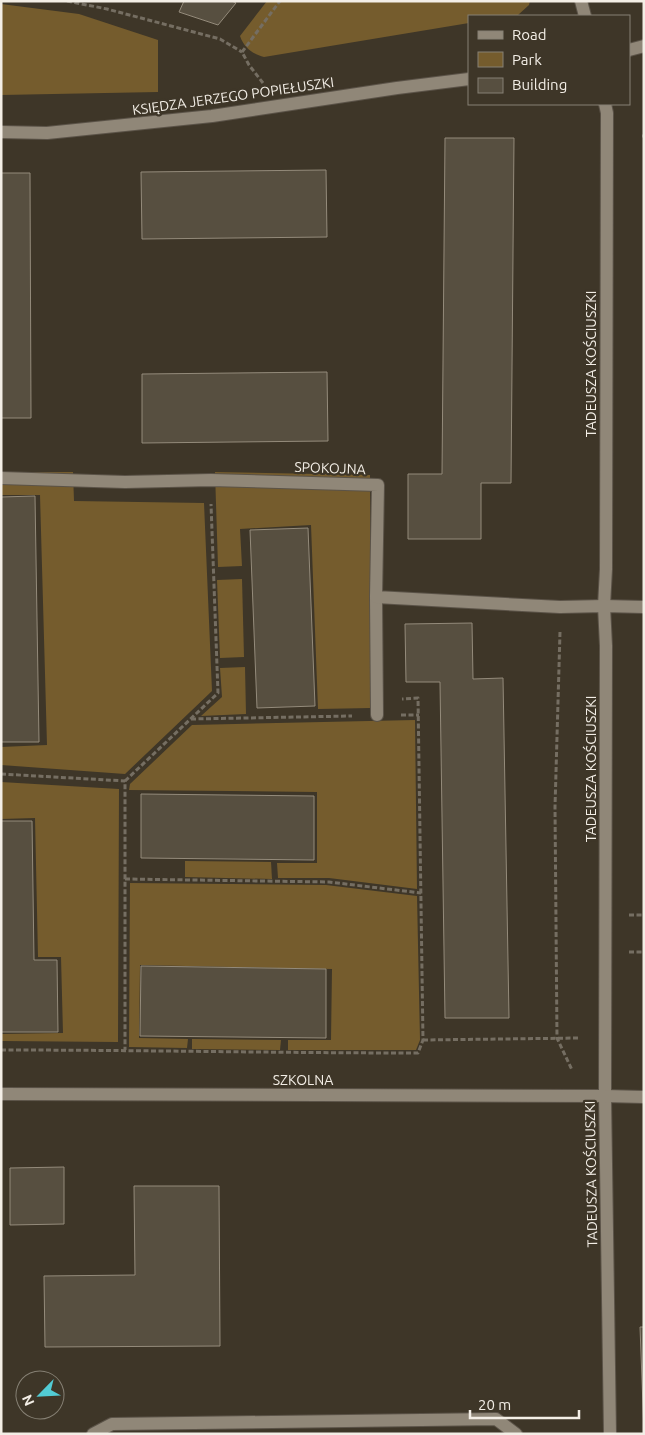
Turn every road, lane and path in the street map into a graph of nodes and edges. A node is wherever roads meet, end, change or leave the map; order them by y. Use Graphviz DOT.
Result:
graph roads {
  1 [pos="67,1"];
  2 [pos="280,1"];
  3 [pos="581,1"];
  4 [pos="585,15"];
  5 [pos="644,46"];
  6 [pos="630,50"];
  7 [pos="242,52"];
  8 [pos="468,79"];
  9 [pos="268,86"];
  10 [pos="605,105"];
  11 [pos="1,132"];
  12 [pos="1,478"];
  13 [pos="211,503"];
  14 [pos="376,597"];
  15 [pos="604,606"];
  16 [pos="644,607"];
  17 [pos="560,623"];
  18 [pos="400,699"];
  19 [pos="377,715"];
  20 [pos="419,715"];
  21 [pos="190,719"];
  22 [pos="1,774"];
  23 [pos="126,781"];
  24 [pos="125,879"];
  25 [pos="421,893"];
  26 [pos="626,915"];
  27 [pos="644,915"];
  28 [pos="627,952"];
  29 [pos="644,952"];
  30 [pos="557,1038"];
  31 [pos="605,1038"];
  32 [pos="423,1040"];
  33 [pos="1,1050"];
  34 [pos="124,1050"];
  35 [pos="1,1094"];
  36 [pos="583,1096"];
  37 [pos="605,1096"];
  38 [pos="644,1097"];
  39 [pos="437,1420"];
  40 [pos="92,1434"];
  41 [pos="436,1434"];
  42 [pos="516,1434"];
  43 [pos="610,1434"];
  1 -- 7 [label="path"];
  2 -- 7 [label="path"];
  3 -- 4 [label="street"];
  5 -- 6 [label="street"];
  7 -- 9 [label="path"];
  8 -- 11 [label="street, KSIĘDZA JERZEGO POPIEŁUSZKI"];
  10 -- 15 [label="street, TADEUSZA KOŚCIUSZKI"];
  12 -- 14 [label="street, SPOKOJNA"];
  13 -- 21 [label="path"];
  14 -- 15 [label="street"];
  14 -- 19 [label="street"];
  15 -- 16 [label="street"];
  15 -- 31 [label="street, TADEUSZA KOŚCIUSZKI"];
  17 -- 30 [label="path"];
  18 -- 20 [label="path"];
  19 -- 20 [label="path"];
  19 -- 21 [label="path"];
  20 -- 25 [label="path"];
  21 -- 23 [label="path"];
  22 -- 23 [label="path"];
  23 -- 24 [label="path"];
  24 -- 25 [label="path"];
  24 -- 34 [label="path"];
  25 -- 32 [label="path"];
  26 -- 27 [label="path"];
  28 -- 29 [label="path"];
  30 -- 31 [label="path"];
  30 -- 32 [label="path"];
  30 -- 36 [label="path"];
  31 -- 37 [label="street, TADEUSZA KOŚCIUSZKI"];
  32 -- 34 [label="path"];
  33 -- 34 [label="path"];
  35 -- 36 [label="street, SZKOLNA"];
  36 -- 37 [label="street, SZKOLNA"];
  37 -- 38 [label="street, SZKOLNA"];
  37 -- 43 [label="street, TADEUSZA KOŚCIUSZKI"];
  39 -- 40 [label="street"];
  39 -- 41 [label="street"];
  39 -- 42 [label="street"];
}
